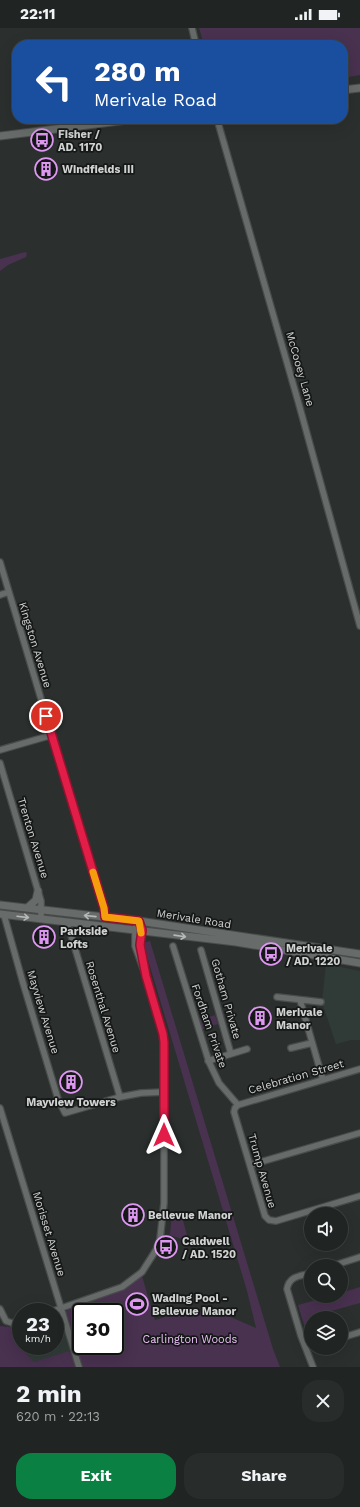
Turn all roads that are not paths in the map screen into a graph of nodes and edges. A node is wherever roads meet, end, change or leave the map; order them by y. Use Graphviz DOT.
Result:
graph roads {
  1 [pos="192,28"];
  2 [pos="195,40"];
  3 [pos="360,88"];
  4 [pos="348,89"];
  5 [pos="96,124"];
  6 [pos="218,124"];
  7 [pos="0,136"];
  8 [pos="0,562"];
  9 [pos="9,592"];
  10 [pos="0,595"];
  11 [pos="360,626"];
  12 [pos="52,735"];
  13 [pos="0,750"];
  14 [pos="0,763"];
  15 [pos="38,891"];
  16 [pos="0,905"];
  17 [pos="27,908"];
  18 [pos="42,910"];
  19 [pos="2,915"];
  20 [pos="105,917"];
  21 [pos="41,919"];
  22 [pos="139,921"];
  23 [pos="67,922"];
  24 [pos="138,930"];
  25 [pos="173,946"];
  26 [pos="201,950"];
  27 [pos="360,954"];
  28 [pos="360,963"];
  29 [pos="277,997"];
  30 [pos="300,1000"];
  31 [pos="321,1002"];
  32 [pos="312,1043"];
  33 [pos="291,1048"];
  34 [pos="247,1049"];
  35 [pos="231,1054"];
  36 [pos="208,1061"];
  37 [pos="360,1069"];
  38 [pos="322,1080"];
  39 [pos="165,1092"];
  40 [pos="120,1097"];
  41 [pos="238,1105"];
  42 [pos="0,1108"];
  43 [pos="360,1133"];
  44 [pos="250,1165"];
  45 [pos="360,1196"];
  46 [pos="360,1257"];
  47 [pos="348,1261"];
  48 [pos="304,1275"];
  49 [pos="60,1303"];
  50 [pos="64,1307"];
  51 [pos="0,1309"];
  52 [pos="64,1315"];
  53 [pos="12,1323"];
  54 [pos="360,1332"];
  55 [pos="348,1336"];
  56 [pos="304,1337"];
  57 [pos="310,1355"];
  58 [pos="79,1367"];
  59 [pos="313,1367"];
  1 -- 2 [label="street"];
  3 -- 4 [label="main road"];
  5 -- 7 [label="main road"];
  6 -- 11 [label="street, McCooey Lane"];
  8 -- 9 [label="street, Kingston Avenue"];
  9 -- 10 [label="street"];
  9 -- 12 [label="street, Kingston Avenue"];
  12 -- 13 [label="street"];
  12 -- 20 [label="street, Kingston Avenue"];
  14 -- 15 [label="street, Trenton Avenue"];
  15 -- 17 [label="main road"];
  15 -- 18 [label="street, Trenton Avenue"];
  16 -- 17 [label="main road, Merivale Road"];
  17 -- 18 [label="main road, Merivale Road"];
  20 -- 18 [label="main road, Merivale Road, one-way"];
  18 -- 21 [label="street, Trenton Avenue"];
  19 -- 21 [label="main road, Merivale Road, one-way"];
  19 -- 40 [label="street, Mayview Avenue"];
  20 -- 22 [label="main road, Merivale Road"];
  21 -- 23 [label="main road, Merivale Road"];
  22 -- 24 [label="street"];
  22 -- 27 [label="main road, Merivale Road"];
  23 -- 24 [label="main road, Merivale Road"];
  23 -- 40 [label="street, Rosenthal Avenue"];
  24 -- 28 [label="main road, Merivale Road, one-way"];
  24 -- 39 [label="street"];
  25 -- 36 [label="street, Fordham Private"];
  26 -- 35 [label="street, Gotham Private"];
  29 -- 30 [label="street"];
  30 -- 31 [label="street"];
  30 -- 32 [label="street"];
  32 -- 33 [label="street"];
  32 -- 38 [label="street"];
  34 -- 35 [label="street"];
  35 -- 36 [label="street"];
  36 -- 41 [label="street, Fordham Private"];
  37 -- 38 [label="street, Celebration Street"];
  38 -- 41 [label="street, Celebration Street"];
  39 -- 40 [label="street"];
  39 -- 50 [label="street"];
  41 -- 44 [label="street, Trump Avenue"];
  42 -- 49 [label="street, Morisset Avenue"];
  43 -- 44 [label="street"];
  44 -- 45 [label="street, Trump Avenue"];
  46 -- 47 [label="street"];
  48 -- 56 [label="street"];
  51 -- 53 [label="street"];
  52 -- 58 [label="street, Morisset Avenue"];
  54 -- 55 [label="street"];
  57 -- 59 [label="street"];
}
